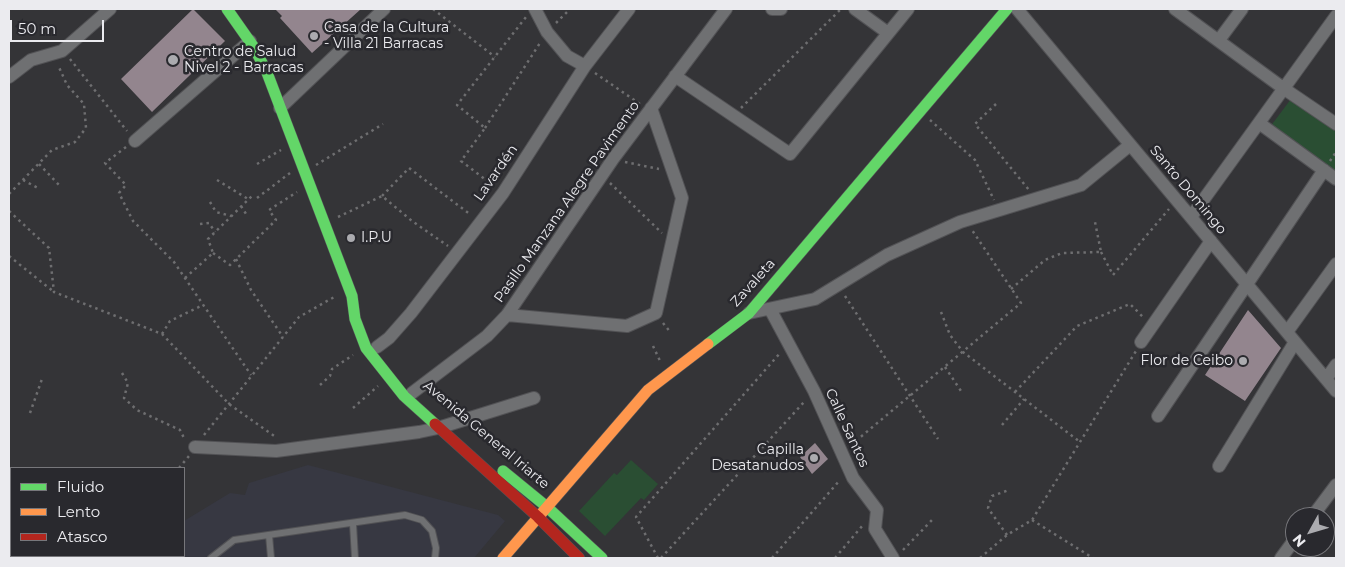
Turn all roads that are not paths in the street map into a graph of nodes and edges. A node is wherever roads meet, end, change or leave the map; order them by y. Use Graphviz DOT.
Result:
graph roads {
  1 [pos="110,9"];
  2 [pos="227,9"];
  3 [pos="384,9"];
  4 [pos="629,9"];
  5 [pos="726,9"];
  6 [pos="772,9"];
  7 [pos="781,9"];
  8 [pos="855,9"];
  9 [pos="908,9"];
  10 [pos="1007,9"];
  11 [pos="1017,9"];
  12 [pos="1175,9"];
  13 [pos="1242,9"];
  14 [pos="531,12"];
  15 [pos="1336,16"];
  16 [pos="888,33"];
  17 [pos="1219,40"];
  18 [pos="250,41"];
  19 [pos="585,66"];
  20 [pos="675,76"];
  21 [pos="9,77"];
  22 [pos="1283,88"];
  23 [pos="280,108"];
  24 [pos="650,109"];
  25 [pos="1258,123"];
  26 [pos="1336,124"];
  27 [pos="135,141"];
  28 [pos="1130,145"];
  29 [pos="1324,170"];
  30 [pos="1336,179"];
  31 [pos="1191,217"];
  32 [pos="1210,241"];
  33 [pos="1336,264"];
  34 [pos="1246,283"];
  35 [pos="770,309"];
  36 [pos="749,313"];
  37 [pos="507,315"];
  38 [pos="1287,332"];
  39 [pos="1141,342"];
  40 [pos="1295,342"];
  41 [pos="372,347"];
  42 [pos="1336,365"];
  43 [pos="1326,379"];
  44 [pos="1336,391"];
  45 [pos="412,393"];
  46 [pos="534,398"];
  47 [pos="1158,416"];
  48 [pos="443,427"];
  49 [pos="190,444"];
  50 [pos="1219,466"];
  51 [pos="1336,485"];
  52 [pos="547,507"];
  53 [pos="1320,507"];
  54 [pos="538,517"];
  55 [pos="353,524"];
  56 [pos="269,535"];
  57 [pos="897,555"];
  58 [pos="211,558"];
  59 [pos="271,558"];
  60 [pos="355,558"];
  61 [pos="435,558"];
  62 [pos="504,558"];
  63 [pos="579,558"];
  64 [pos="602,558"];
  1 -- 21 [label="street"];
  2 -- 18 [label="main road, Avenida General Iriarte"];
  3 -- 23 [label="street"];
  4 -- 19 [label="street, Lavardén"];
  5 -- 20 [label="street, Pasillo Manzana Alegre Pavimento"];
  6 -- 7 [label="street"];
  8 -- 16 [label="street"];
  9 -- 16 [label="street"];
  10 -- 36 [label="main road, Zavaleta"];
  11 -- 28 [label="street, Santo Domingo"];
  12 -- 17 [label="street"];
  13 -- 17 [label="street"];
  14 -- 19 [label="street"];
  15 -- 22 [label="street"];
  16 -- 20 [label="street"];
  17 -- 22 [label="street"];
  18 -- 23 [label="main road, Avenida General Iriarte"];
  18 -- 27 [label="street"];
  19 -- 41 [label="street, Lavardén"];
  20 -- 24 [label="street, Pasillo Manzana Alegre Pavimento"];
  22 -- 25 [label="street"];
  22 -- 26 [label="street"];
  23 -- 41 [label="main road, Avenida General Iriarte"];
  24 -- 37 [label="street, Pasillo Manzana Alegre Pavimento"];
  24 -- 37 [label="street"];
  25 -- 29 [label="street"];
  25 -- 31 [label="street"];
  28 -- 31 [label="street, Santo Domingo"];
  28 -- 35 [label="street"];
  29 -- 30 [label="street"];
  29 -- 34 [label="street"];
  31 -- 32 [label="street, Santo Domingo"];
  32 -- 34 [label="street, Santo Domingo"];
  32 -- 39 [label="street"];
  33 -- 38 [label="street"];
  34 -- 38 [label="street, Santo Domingo"];
  34 -- 47 [label="street"];
  35 -- 36 [label="street"];
  35 -- 57 [label="street, Calle Santos"];
  36 -- 52 [label="main road, Zavaleta"];
  37 -- 45 [label="street, Pasillo Manzana Alegre Pavimento"];
  38 -- 40 [label="street, Santo Domingo"];
  40 -- 43 [label="street, Santo Domingo"];
  40 -- 50 [label="street"];
  41 -- 45 [label="main road, Avenida General Iriarte"];
  41 -- 48 [label="main road, Avenida General Iriarte"];
  42 -- 43 [label="street"];
  43 -- 44 [label="street, Santo Domingo"];
  45 -- 48 [label="main road, Avenida General Iriarte"];
  46 -- 48 [label="street"];
  48 -- 49 [label="street"];
  48 -- 52 [label="main road, Avenida General Iriarte"];
  48 -- 54 [label="main road, Avenida General Iriarte"];
  51 -- 53 [label="street"];
  52 -- 54 [label="main road, Zavaleta"];
  52 -- 64 [label="main road, Avenida General Iriarte"];
  54 -- 62 [label="main road, Zavaleta"];
  54 -- 63 [label="main road, Avenida General Iriarte"];
  55 -- 56 [label="lane"];
  55 -- 60 [label="lane"];
  55 -- 61 [label="lane"];
  56 -- 58 [label="lane"];
  56 -- 59 [label="lane"];
}
